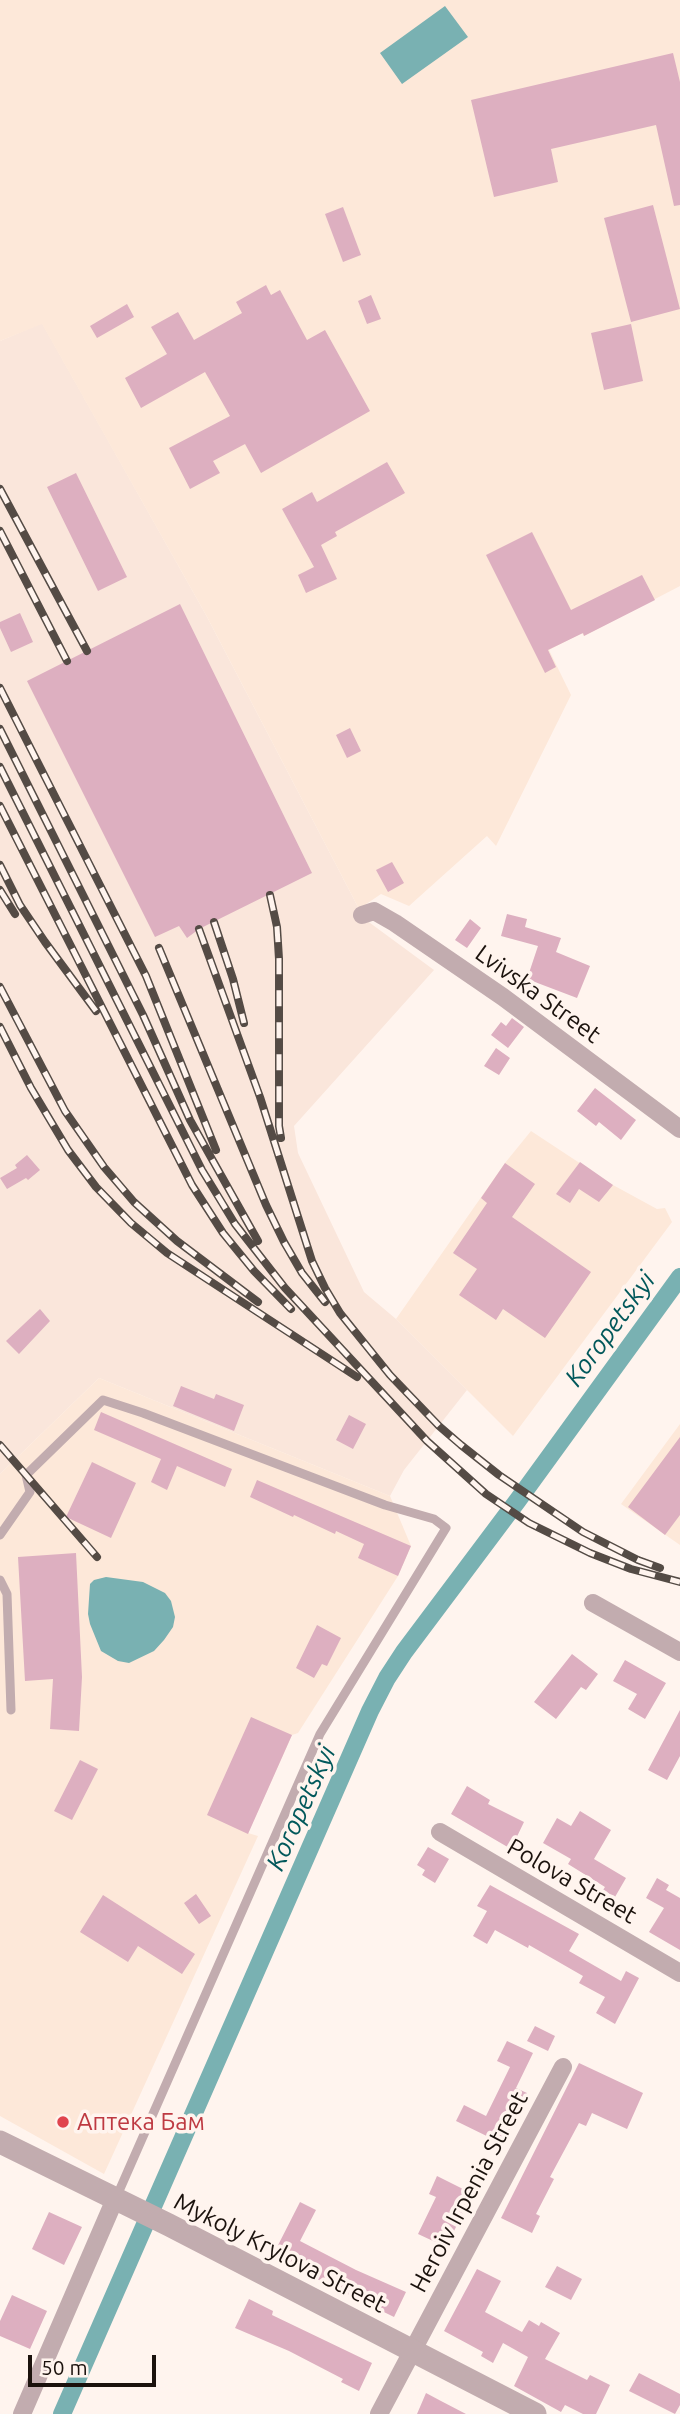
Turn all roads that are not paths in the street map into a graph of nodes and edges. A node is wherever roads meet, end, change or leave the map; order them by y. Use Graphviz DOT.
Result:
graph roads {
  1 [pos="362,915"];
  2 [pos="680,1129"];
  3 [pos="0,1535"];
  4 [pos="0,1580"];
  5 [pos="593,1604"];
  6 [pos="680,1652"];
  7 [pos="11,1710"];
  8 [pos="440,1832"];
  9 [pos="680,1973"];
  10 [pos="563,2067"];
  11 [pos="0,2142"];
  12 [pos="124,2203"];
  13 [pos="412,2351"];
  14 [pos="22,2414"];
  15 [pos="379,2414"];
  16 [pos="535,2414"];
  1 -- 2 [label="street, Lvivska Street"];
  3 -- 12 [label="lane"];
  4 -- 7 [label="lane"];
  5 -- 6 [label="street"];
  8 -- 9 [label="street, Polova Street"];
  10 -- 13 [label="street, Heroiv Irpenia Street"];
  11 -- 12 [label="street, Mykoly Krylova Street"];
  12 -- 13 [label="street, Mykoly Krylova Street"];
  12 -- 14 [label="street"];
  13 -- 15 [label="street, Heroiv Irpenia Street"];
  13 -- 16 [label="street, Mykoly Krylova Street"];
}
